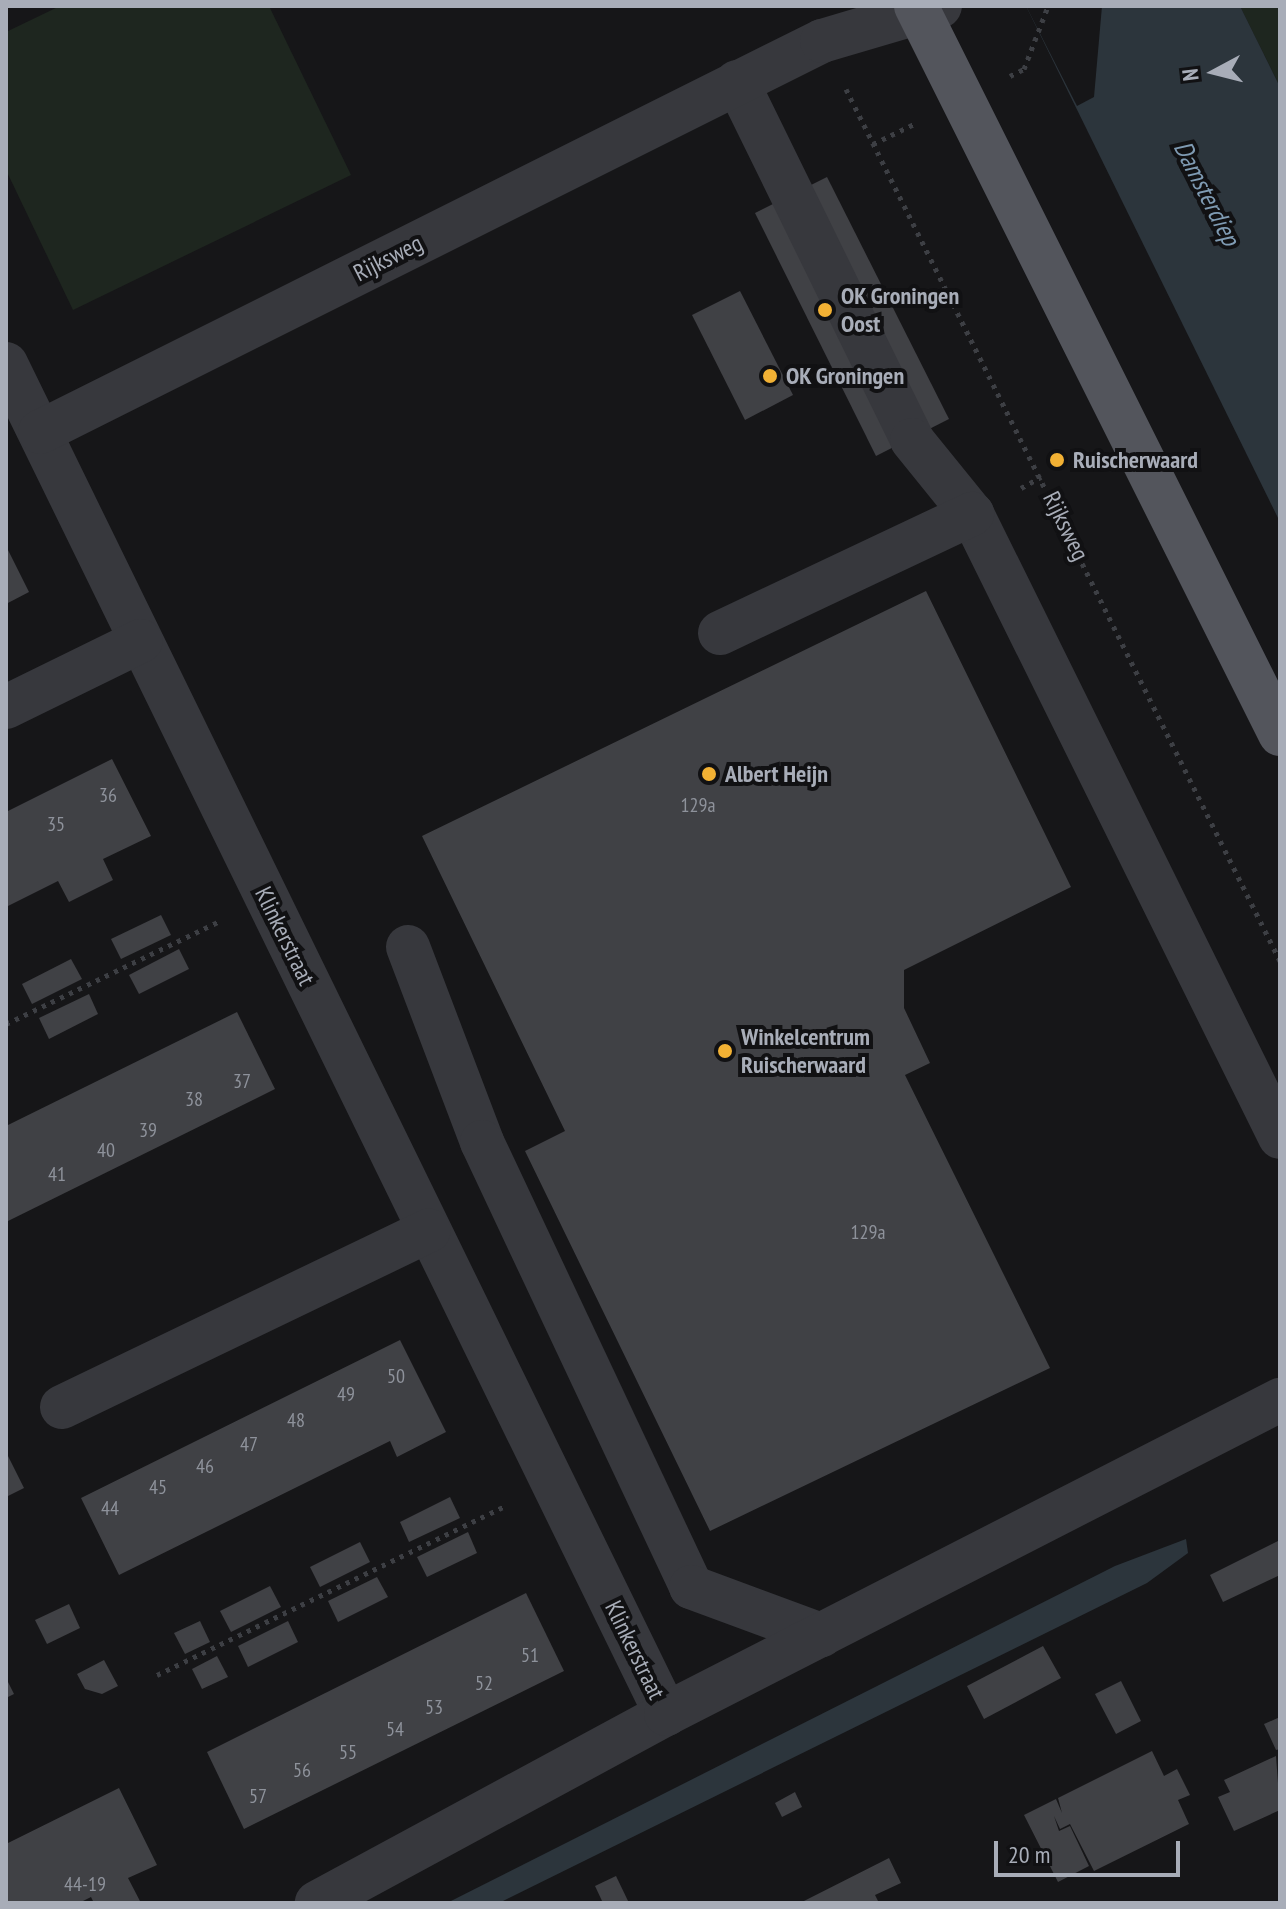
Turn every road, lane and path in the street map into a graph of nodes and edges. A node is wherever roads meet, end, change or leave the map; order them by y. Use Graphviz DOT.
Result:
graph roads {
  1 [pos="1048,6"];
  2 [pos="925,8"];
  3 [pos="1039,31"];
  4 [pos="822,41"];
  5 [pos="737,82"];
  6 [pos="6,364"];
  7 [pos="1031,431"];
  8 [pos="40,432"];
  9 [pos="1021,437"];
  10 [pos="972,514"];
  11 [pos="720,633"];
  12 [pos="141,641"];
  13 [pos="6,707"];
  14 [pos="1280,734"];
  15 [pos="267,898"];
  16 [pos="408,947"];
  17 [pos="1280,961"];
  18 [pos="6,1024"];
  19 [pos="1280,1137"];
  20 [pos="429,1230"];
  21 [pos="1280,1400"];
  22 [pos="62,1407"];
  23 [pos="553,1482"];
  24 [pos="821,1635"];
  25 [pos="157,1675"];
  26 [pos="666,1714"];
  27 [pos="317,1903"];
  1 -- 3 [label="path"];
  2 -- 4 [label="street, Rijksweg"];
  2 -- 14 [label="main road"];
  4 -- 5 [label="street, Rijksweg"];
  4 -- 9 [label="path, Rijksweg"];
  5 -- 8 [label="street, Rijksweg"];
  5 -- 10 [label="street"];
  6 -- 8 [label="street, Klinkerstraat"];
  7 -- 9 [label="path"];
  8 -- 12 [label="street, Klinkerstraat"];
  9 -- 17 [label="path, Rijksweg"];
  10 -- 11 [label="street"];
  10 -- 19 [label="street"];
  12 -- 13 [label="street"];
  12 -- 15 [label="street, Klinkerstraat"];
  15 -- 18 [label="path"];
  15 -- 20 [label="street, Klinkerstraat"];
  16 -- 24 [label="street"];
  20 -- 22 [label="street"];
  20 -- 23 [label="street, Klinkerstraat"];
  21 -- 24 [label="street"];
  23 -- 25 [label="path"];
  23 -- 26 [label="street, Klinkerstraat"];
  24 -- 26 [label="street"];
  26 -- 27 [label="street, Klinkerstraat"];
}
